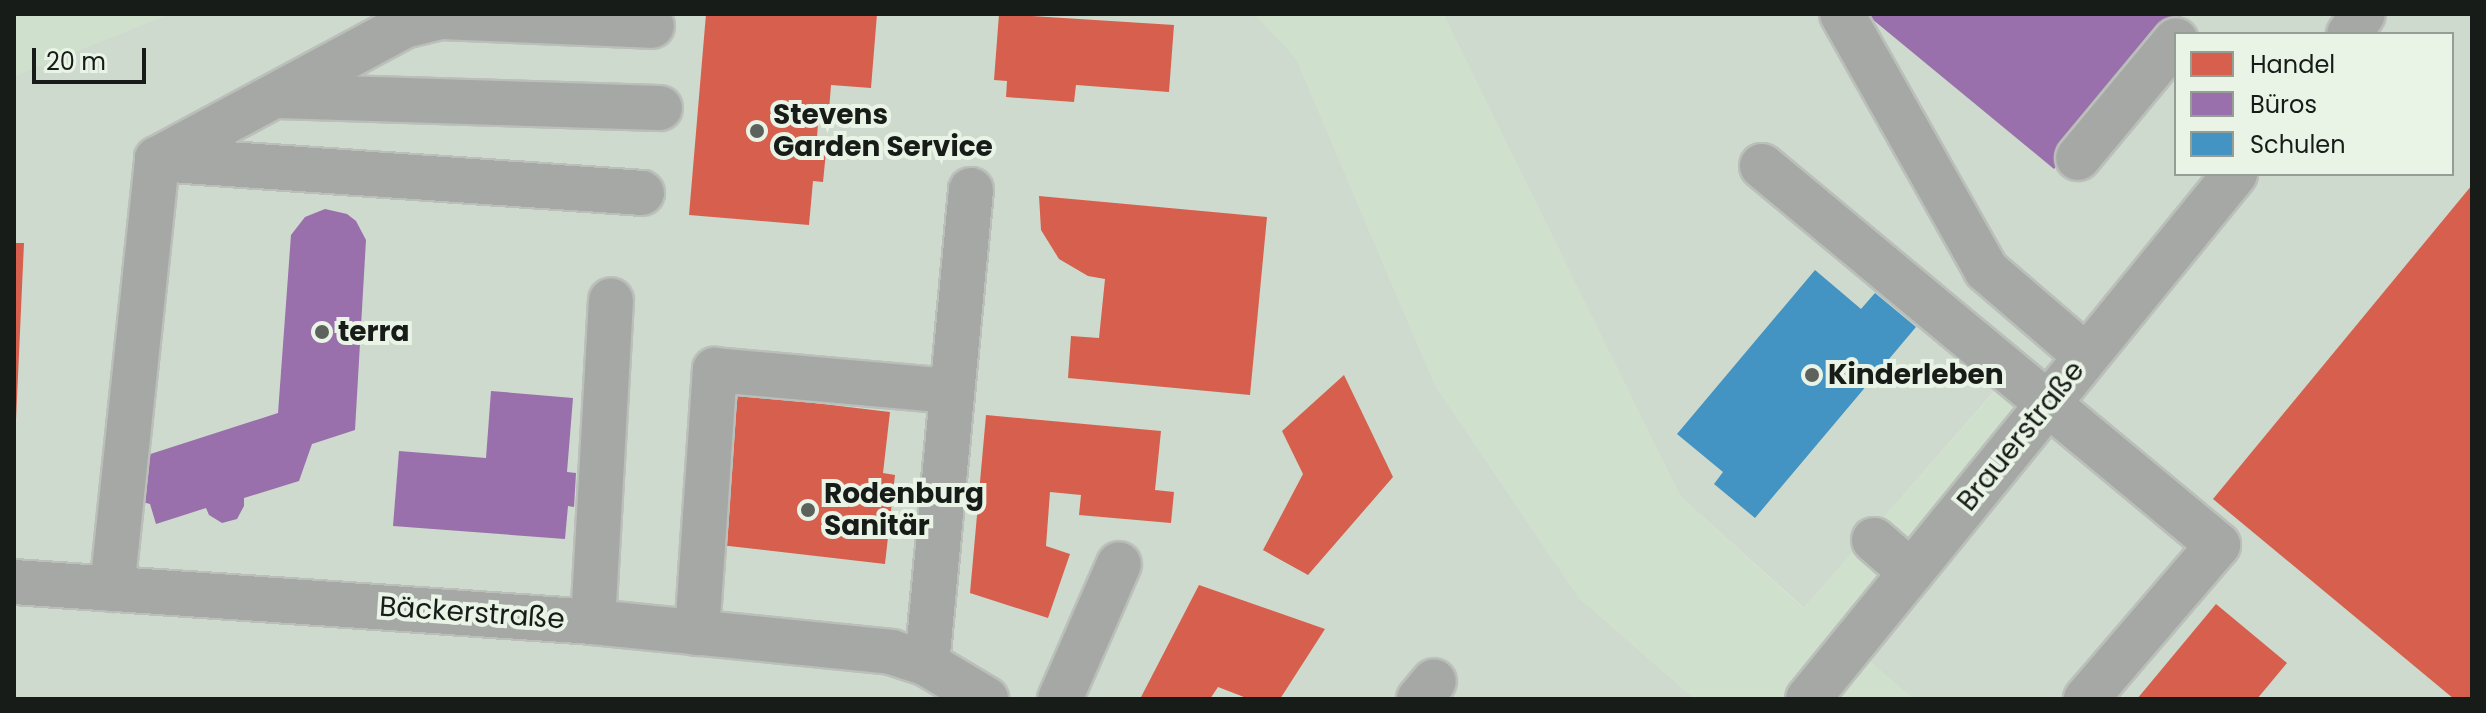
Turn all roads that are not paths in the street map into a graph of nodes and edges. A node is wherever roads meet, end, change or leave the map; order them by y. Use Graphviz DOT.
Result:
graph roads {
  1 [pos="1842,14"];
  2 [pos="2197,14"];
  3 [pos="2363,14"];
  4 [pos="652,26"];
  5 [pos="2183,32"];
  6 [pos="2350,32"];
  7 [pos="2174,42"];
  8 [pos="274,96"];
  9 [pos="660,108"];
  10 [pos="2078,158"];
  11 [pos="157,159"];
  12 [pos="1762,166"];
  13 [pos="2233,176"];
  14 [pos="971,190"];
  15 [pos="642,193"];
  16 [pos="611,301"];
  17 [pos="2086,356"];
  18 [pos="952,391"];
  19 [pos="2048,402"];
  20 [pos="1874,540"];
  21 [pos="1119,564"];
  22 [pos="1911,572"];
  23 [pos="14,582"];
  24 [pos="112,589"];
  25 [pos="593,622"];
  26 [pos="697,633"];
  27 [pos="927,664"];
  28 [pos="986,699"];
  29 [pos="1060,699"];
  30 [pos="1808,699"];
  31 [pos="2086,699"];
  1 -- 17 [label="street"];
  2 -- 5 [label="street"];
  3 -- 6 [label="street"];
  4 -- 8 [label="street"];
  7 -- 10 [label="street"];
  8 -- 9 [label="street"];
  8 -- 11 [label="street"];
  11 -- 15 [label="street"];
  11 -- 24 [label="street"];
  12 -- 19 [label="street"];
  13 -- 17 [label="street, Brauerstraße"];
  14 -- 18 [label="street"];
  16 -- 25 [label="street"];
  17 -- 19 [label="street, Brauerstraße"];
  18 -- 26 [label="street"];
  18 -- 27 [label="street"];
  19 -- 22 [label="street, Brauerstraße"];
  19 -- 31 [label="street"];
  20 -- 22 [label="street"];
  21 -- 29 [label="street"];
  22 -- 30 [label="street, Brauerstraße"];
  23 -- 24 [label="street, Bäckerstraße"];
  24 -- 25 [label="street, Bäckerstraße"];
  25 -- 26 [label="street, Bäckerstraße"];
  26 -- 27 [label="street, Bäckerstraße"];
  27 -- 28 [label="street, Bäckerstraße"];
}
